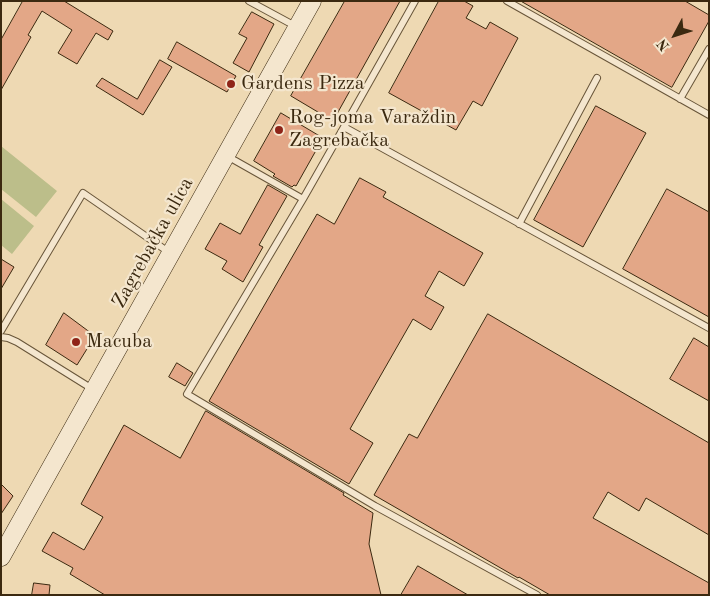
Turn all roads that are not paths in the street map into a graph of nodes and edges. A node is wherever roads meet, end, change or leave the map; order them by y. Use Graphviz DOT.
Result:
graph roads {
  1 [pos="249,1"];
  2 [pos="312,1"];
  3 [pos="415,1"];
  4 [pos="507,1"];
  5 [pos="298,27"];
  6 [pos="709,49"];
  7 [pos="597,78"];
  8 [pos="680,99"];
  9 [pos="709,115"];
  10 [pos="344,127"];
  11 [pos="226,155"];
  12 [pos="303,199"];
  13 [pos="519,224"];
  14 [pos="171,254"];
  15 [pos="709,328"];
  16 [pos="1,331"];
  17 [pos="1,337"];
  18 [pos="95,391"];
  19 [pos="3,550"];
  20 [pos="537,595"];
  1 -- 5 [label="lane"];
  2 -- 5 [label="main road, Zagrebačka ulica"];
  3 -- 10 [label="lane"];
  4 -- 8 [label="lane"];
  5 -- 11 [label="main road, Zagrebačka ulica"];
  6 -- 8 [label="lane"];
  7 -- 13 [label="lane"];
  8 -- 9 [label="lane"];
  10 -- 12 [label="lane"];
  10 -- 13 [label="lane"];
  11 -- 12 [label="lane"];
  11 -- 14 [label="main road, Zagrebačka ulica"];
  12 -- 20 [label="lane"];
  13 -- 15 [label="lane"];
  14 -- 16 [label="lane"];
  14 -- 18 [label="main road, Zagrebačka ulica"];
  17 -- 18 [label="lane"];
  18 -- 19 [label="main road, Zagrebačka ulica"];
}
